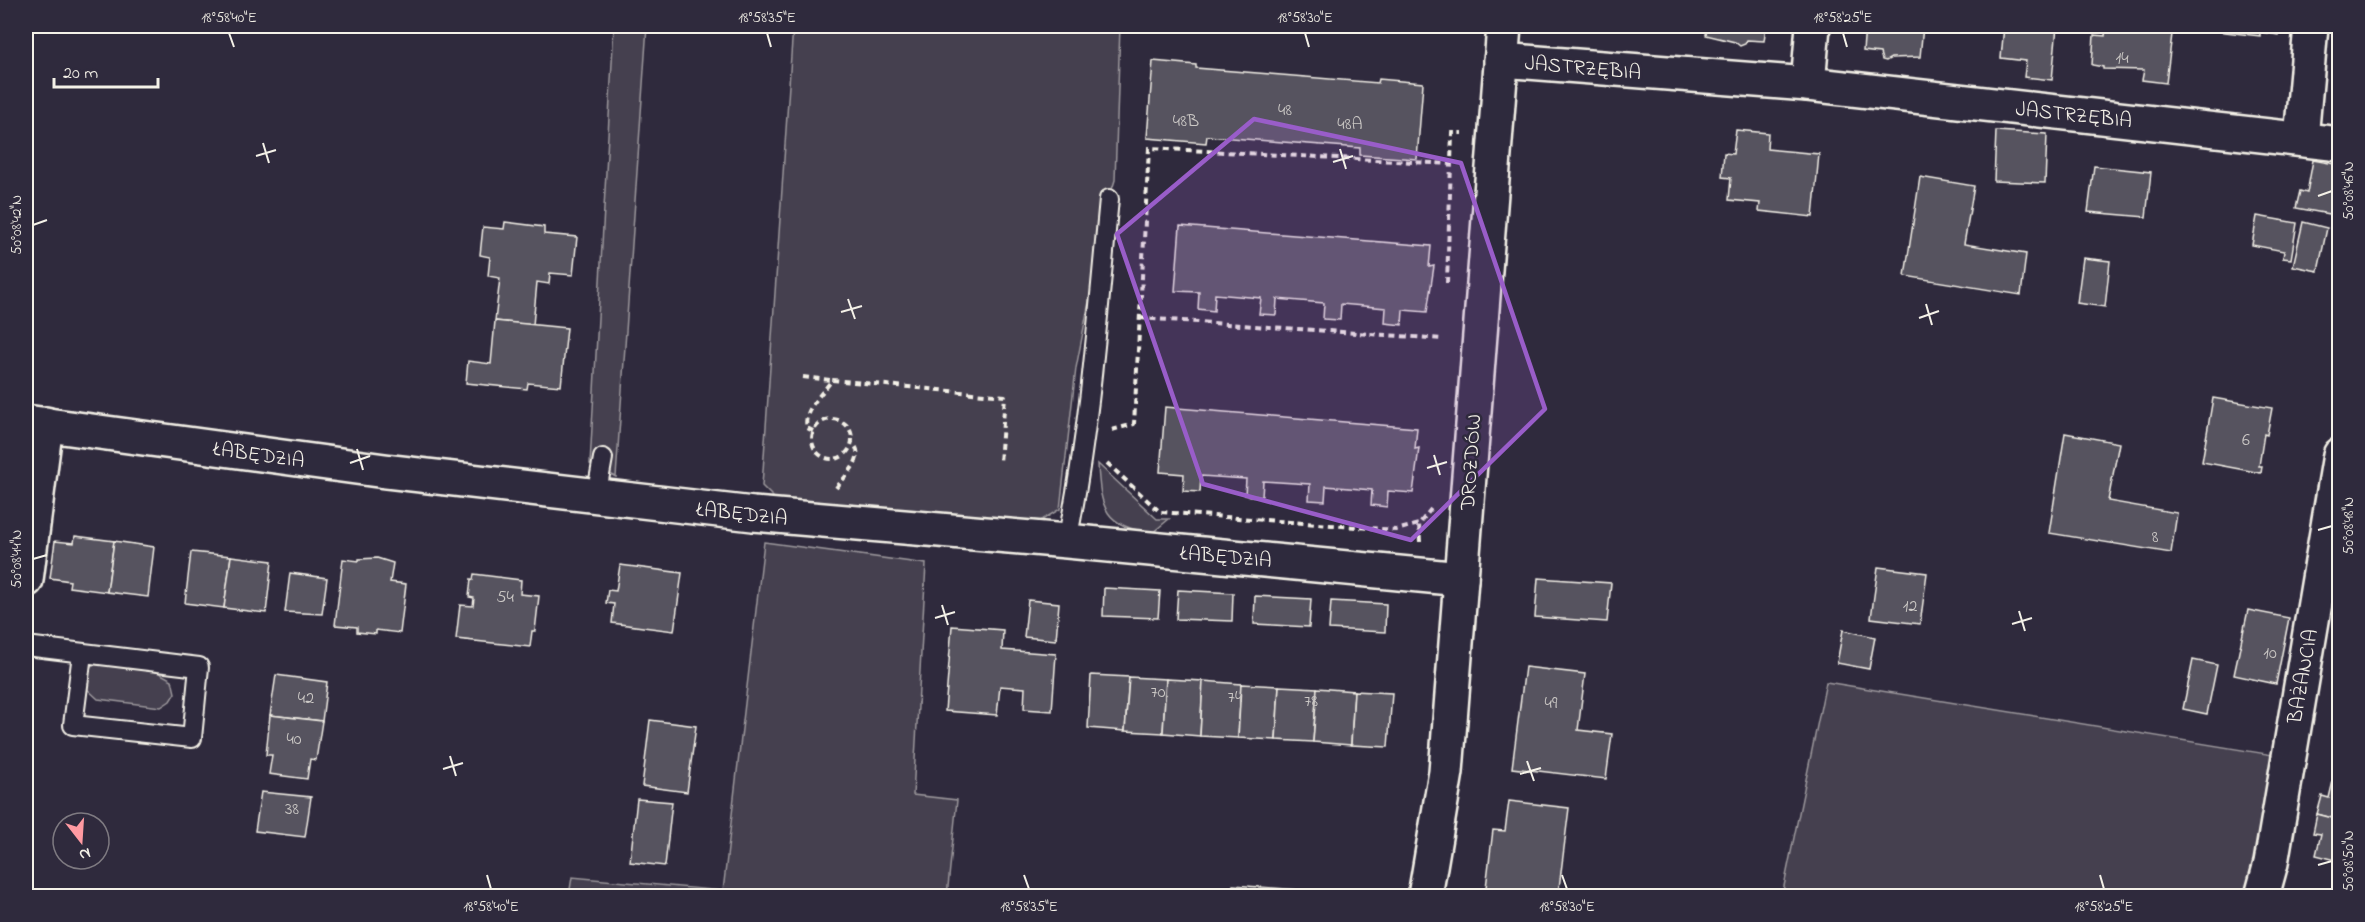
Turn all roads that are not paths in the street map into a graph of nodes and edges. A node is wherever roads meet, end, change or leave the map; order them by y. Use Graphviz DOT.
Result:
graph roads {
  1 [pos="1504,26"];
  2 [pos="1814,26"];
  3 [pos="2312,26"];
  4 [pos="1501,60"];
  5 [pos="1808,84"];
  6 [pos="2301,138"];
  7 [pos="2340,144"];
  8 [pos="1109,199"];
  9 [pos="36,423"];
  10 [pos="2340,454"];
  11 [pos="603,458"];
  12 [pos="596,497"];
  13 [pos="1067,541"];
  14 [pos="1461,579"];
  15 [pos="26,580"];
  16 [pos="26,646"];
  17 [pos="82,654"];
  18 [pos="1425,897"];
  19 [pos="2262,897"];
  1 -- 4 [label="street, DROZDÓW"];
  2 -- 5 [label="street"];
  3 -- 6 [label="street"];
  4 -- 5 [label="street, JASTRZĘBIA"];
  4 -- 14 [label="street, DROZDÓW"];
  5 -- 6 [label="street, JASTRZĘBIA"];
  6 -- 7 [label="street, JASTRZĘBIA"];
  8 -- 13 [label="lane"];
  9 -- 12 [label="street, ŁABĘDZIA"];
  9 -- 15 [label="street"];
  10 -- 19 [label="street, BAŻANCIA"];
  11 -- 12 [label="lane"];
  12 -- 13 [label="street, ŁABĘDZIA"];
  13 -- 14 [label="street, ŁABĘDZIA"];
  14 -- 18 [label="street, DROZDÓW"];
  16 -- 17 [label="lane"];
  17 -- 17 [label="lane"];
}
